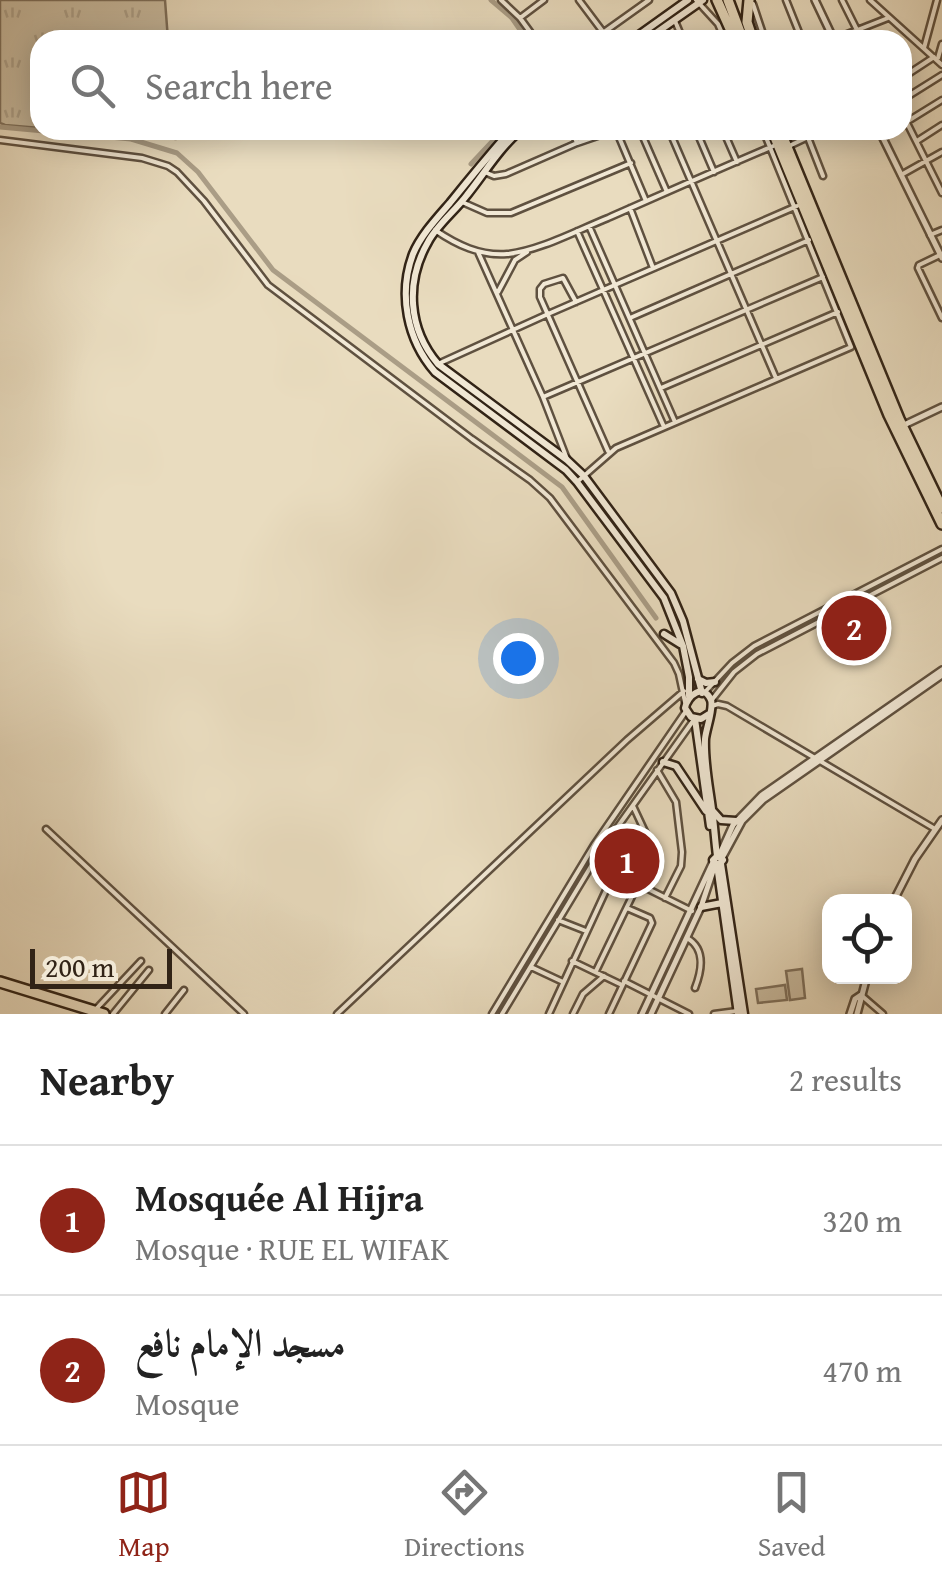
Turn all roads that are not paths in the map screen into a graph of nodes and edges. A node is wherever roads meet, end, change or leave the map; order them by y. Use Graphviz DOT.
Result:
graph roads {
  1 [pos="501,0"];
  2 [pos="544,0"];
  3 [pos="579,0"];
  4 [pos="648,0"];
  5 [pos="717,0"];
  6 [pos="728,0"];
  7 [pos="750,0"];
  8 [pos="786,0"];
  9 [pos="814,0"];
  10 [pos="853,0"];
  11 [pos="870,0"];
  12 [pos="937,0"];
  13 [pos="683,1"];
  14 [pos="699,1"];
  15 [pos="843,2"];
  16 [pos="520,18"];
  17 [pos="890,18"];
  18 [pos="674,20"];
  19 [pos="529,30"];
  20 [pos="602,30"];
  21 [pos="607,30"];
  22 [pos="645,30"];
  23 [pos="663,30"];
  24 [pos="678,30"];
  25 [pos="720,30"];
  26 [pos="730,30"];
  27 [pos="739,30"];
  28 [pos="749,30"];
  29 [pos="761,30"];
  30 [pos="798,30"];
  31 [pos="829,30"];
  32 [pos="857,30"];
  33 [pos="903,30"];
  34 [pos="912,38"];
  35 [pos="942,44"];
  36 [pos="924,48"];
  37 [pos="938,61"];
  38 [pos="912,73"];
  39 [pos="942,75"];
  40 [pos="912,94"];
  41 [pos="942,100"];
  42 [pos="912,118"];
  43 [pos="942,125"];
  44 [pos="912,133"];
  45 [pos="0,140"];
  46 [pos="504,140"];
  47 [pos="511,140"];
  48 [pos="577,140"];
  49 [pos="587,140"];
  50 [pos="621,140"];
  51 [pos="644,140"];
  52 [pos="672,140"];
  53 [pos="700,140"];
  54 [pos="727,140"];
  55 [pos="809,140"];
  56 [pos="884,140"];
  57 [pos="916,141"];
  58 [pos="782,142"];
  59 [pos="578,143"];
  60 [pos="942,152"];
  61 [pos="927,161"];
  62 [pos="737,162"];
  63 [pos="631,163"];
  64 [pos="482,169"];
  65 [pos="714,172"];
  66 [pos="823,176"];
  67 [pos="901,176"];
  68 [pos="691,182"];
  69 [pos="667,192"];
  70 [pos="942,193"];
  71 [pos="646,201"];
  72 [pos="462,202"];
  73 [pos="799,205"];
  74 [pos="630,208"];
  75 [pos="589,226"];
  76 [pos="433,229"];
  77 [pos="578,230"];
  78 [pos="942,230"];
  79 [pos="930,235"];
  80 [pos="718,239"];
  81 [pos="809,240"];
  82 [pos="530,249"];
  83 [pos="478,252"];
  84 [pos="941,255"];
  85 [pos="653,268"];
  86 [pos="732,273"];
  87 [pos="828,275"];
  88 [pos="614,284"];
  89 [pos="602,290"];
  90 [pos="497,293"];
  91 [pos="576,302"];
  92 [pos="747,310"];
  93 [pos="838,312"];
  94 [pos="548,314"];
  95 [pos="630,318"];
  96 [pos="942,318"];
  97 [pos="512,330"];
  98 [pos="762,344"];
  99 [pos="645,353"];
  100 [pos="633,358"];
  101 [pos="434,366"];
  102 [pos="776,378"];
  103 [pos="578,382"];
  104 [pos="660,388"];
  105 [pos="542,397"];
  106 [pos="942,407"];
  107 [pos="675,422"];
  108 [pos="902,426"];
  109 [pos="664,427"];
  110 [pos="609,452"];
  111 [pos="567,460"];
  112 [pos="581,479"];
  113 [pos="942,508"];
  114 [pos="942,524"];
  115 [pos="942,549"];
  116 [pos="941,559"];
  117 [pos="683,633"];
  118 [pos="659,635"];
  119 [pos="682,646"];
  120 [pos="942,673"];
  121 [pos="698,679"];
  122 [pos="716,682"];
  123 [pos="703,693"];
  124 [pos="686,700"];
  125 [pos="711,707"];
  126 [pos="694,719"];
  127 [pos="818,758"];
  128 [pos="663,762"];
  129 [pos="657,770"];
  130 [pos="633,806"];
  131 [pos="710,810"];
  132 [pos="942,820"];
  133 [pos="736,821"];
  134 [pos="46,829"];
  135 [pos="935,829"];
  136 [pos="717,860"];
  137 [pos="594,862"];
  138 [pos="614,873"];
  139 [pos="638,884"];
  140 [pos="897,894"];
  141 [pos="666,898"];
  142 [pos="722,903"];
  143 [pos="626,908"];
  144 [pos="689,910"];
  145 [pos="700,911"];
  146 [pos="558,920"];
  147 [pos="586,931"];
  148 [pos="687,938"];
  149 [pos="141,961"];
  150 [pos="572,961"];
  151 [pos="530,966"];
  152 [pos="149,970"];
  153 [pos="596,971"];
  154 [pos="604,976"];
  155 [pos="563,982"];
  156 [pos="623,983"];
  157 [pos="864,984"];
  158 [pos="0,985"];
  159 [pos="695,988"];
  160 [pos="184,990"];
  161 [pos="650,994"];
  162 [pos="860,995"];
  163 [pos="658,998"];
  164 [pos="94,1013"];
  165 [pos="740,1013"];
  166 [pos="113,1014"];
  167 [pos="164,1014"];
  168 [pos="244,1014"];
  169 [pos="337,1014"];
  170 [pos="492,1014"];
  171 [pos="502,1014"];
  172 [pos="549,1014"];
  173 [pos="573,1014"];
  174 [pos="609,1014"];
  175 [pos="642,1014"];
  176 [pos="651,1014"];
  177 [pos="689,1014"];
  178 [pos="714,1014"];
  179 [pos="853,1014"];
  180 [pos="882,1014"];
  1 -- 16 [label="street"];
  2 -- 16 [label="street"];
  3 -- 20 [label="street"];
  4 -- 21 [label="street"];
  5 -- 26 [label="highway"];
  6 -- 27 [label="highway"];
  7 -- 28 [label="highway"];
  7 -- 29 [label="street"];
  8 -- 30 [label="street"];
  9 -- 31 [label="street"];
  10 -- 15 [label="street"];
  11 -- 17 [label="street"];
  12 -- 36 [label="street"];
  13 -- 22 [label="main road"];
  14 -- 18 [label="main road"];
  14 -- 25 [label="street"];
  15 -- 32 [label="street"];
  16 -- 19 [label="street"];
  17 -- 32 [label="street"];
  17 -- 33 [label="street"];
  18 -- 23 [label="main road"];
  18 -- 24 [label="street"];
  34 -- 36 [label="street"];
  35 -- 37 [label="street"];
  36 -- 37 [label="street"];
  37 -- 38 [label="street"];
  39 -- 40 [label="street"];
  41 -- 42 [label="street"];
  43 -- 57 [label="street"];
  44 -- 57 [label="street"];
  45 -- 118 [label="street"];
  46 -- 64 [label="main road"];
  47 -- 64 [label="main road"];
  48 -- 59 [label="street"];
  49 -- 59 [label="street"];
  50 -- 63 [label="street"];
  51 -- 69 [label="street"];
  52 -- 68 [label="street"];
  53 -- 65 [label="street"];
  54 -- 62 [label="street"];
  55 -- 66 [label="street"];
  56 -- 67 [label="street"];
  57 -- 61 [label="street"];
  58 -- 62 [label="street"];
  58 -- 73 [label="highway"];
  58 -- 108 [label="highway"];
  59 -- 64 [label="street"];
  60 -- 61 [label="street"];
  61 -- 67 [label="street"];
  61 -- 70 [label="street"];
  62 -- 65 [label="street"];
  63 -- 71 [label="street"];
  63 -- 72 [label="street"];
  64 -- 72 [label="main road"];
  64 -- 76 [label="main road"];
  65 -- 68 [label="street"];
  67 -- 79 [label="street"];
  68 -- 69 [label="street"];
  68 -- 80 [label="street"];
  69 -- 71 [label="street"];
  71 -- 74 [label="street"];
  72 -- 76 [label="main road"];
  73 -- 80 [label="street"];
  73 -- 81 [label="street"];
  73 -- 87 [label="highway"];
  74 -- 75 [label="street"];
  74 -- 85 [label="street"];
  75 -- 77 [label="street"];
  75 -- 88 [label="street"];
  76 -- 83 [label="street"];
  76 -- 101 [label="main road"];
  77 -- 82 [label="street"];
  77 -- 89 [label="street"];
  78 -- 79 [label="street"];
  79 -- 84 [label="street"];
  80 -- 85 [label="street"];
  80 -- 86 [label="street"];
  81 -- 86 [label="street"];
  81 -- 87 [label="street"];
  82 -- 83 [label="street"];
  82 -- 90 [label="street"];
  83 -- 90 [label="street"];
  84 -- 96 [label="street"];
  85 -- 88 [label="street"];
  86 -- 92 [label="street"];
  86 -- 95 [label="street"];
  87 -- 92 [label="street"];
  87 -- 93 [label="street"];
  87 -- 114 [label="highway"];
  88 -- 89 [label="street"];
  88 -- 95 [label="street"];
  89 -- 91 [label="street"];
  89 -- 100 [label="street"];
  90 -- 97 [label="street"];
  91 -- 94 [label="street"];
  91 -- 94 [label="street"];
  92 -- 98 [label="street"];
  92 -- 99 [label="street"];
  93 -- 98 [label="street"];
  93 -- 102 [label="street"];
  94 -- 97 [label="street"];
  94 -- 103 [label="street"];
  95 -- 99 [label="street"];
  97 -- 101 [label="street"];
  97 -- 105 [label="street"];
  98 -- 102 [label="street"];
  98 -- 104 [label="street"];
  99 -- 100 [label="street"];
  99 -- 104 [label="street"];
  100 -- 103 [label="street"];
  100 -- 109 [label="street"];
  101 -- 111 [label="main road"];
  101 -- 112 [label="main road"];
  102 -- 107 [label="street"];
  103 -- 105 [label="street"];
  103 -- 110 [label="street"];
  104 -- 107 [label="street"];
  105 -- 111 [label="street"];
  106 -- 108 [label="street"];
  107 -- 109 [label="street"];
  108 -- 113 [label="highway"];
  109 -- 110 [label="street"];
  110 -- 112 [label="street"];
  111 -- 112 [label="main road"];
  112 -- 117 [label="main road"];
  115 -- 122 [label="street"];
  116 -- 125 [label="street"];
  117 -- 118 [label="street"];
  117 -- 119 [label="main road"];
  117 -- 121 [label="main road"];
  118 -- 119 [label="main road"];
  118 -- 124 [label="street"];
  119 -- 124 [label="main road"];
  120 -- 127 [label="street"];
  121 -- 122 [label="main road"];
  121 -- 123 [label="main road"];
  122 -- 123 [label="street"];
  123 -- 124 [label="main road"];
  123 -- 125 [label="main road"];
  124 -- 126 [label="main road"];
  124 -- 169 [label="street"];
  124 -- 170 [label="street"];
  125 -- 126 [label="main road"];
  125 -- 127 [label="street"];
  125 -- 131 [label="main road"];
  126 -- 128 [label="street"];
  126 -- 131 [label="main road"];
  127 -- 133 [label="street"];
  127 -- 135 [label="street"];
  127 -- 136 [label="street"];
  128 -- 129 [label="street"];
  128 -- 131 [label="main road"];
  129 -- 130 [label="street"];
  129 -- 141 [label="street"];
  130 -- 137 [label="street"];
  130 -- 139 [label="street"];
  131 -- 133 [label="main road"];
  131 -- 136 [label="main road"];
  132 -- 135 [label="street"];
  133 -- 136 [label="street"];
  134 -- 168 [label="street"];
  135 -- 140 [label="street"];
  136 -- 142 [label="main road"];
  136 -- 144 [label="street"];
  136 -- 145 [label="street"];
  136 -- 165 [label="main road"];
  137 -- 138 [label="street"];
  137 -- 146 [label="street"];
  138 -- 139 [label="street"];
  138 -- 147 [label="street"];
  139 -- 141 [label="street"];
  139 -- 143 [label="street"];
  141 -- 144 [label="street"];
  142 -- 145 [label="main road"];
  142 -- 165 [label="main road"];
  143 -- 153 [label="street"];
  143 -- 156 [label="street"];
  144 -- 145 [label="street"];
  144 -- 161 [label="street"];
  145 -- 148 [label="street"];
  146 -- 147 [label="street"];
  146 -- 151 [label="street"];
  147 -- 150 [label="street"];
  148 -- 159 [label="street"];
  148 -- 163 [label="street"];
  149 -- 164 [label="street"];
  150 -- 153 [label="street"];
  150 -- 155 [label="street"];
  151 -- 155 [label="street"];
  151 -- 171 [label="street"];
  152 -- 166 [label="street"];
  153 -- 154 [label="street"];
  154 -- 156 [label="street"];
  154 -- 173 [label="street"];
  155 -- 172 [label="street"];
  156 -- 161 [label="street"];
  156 -- 174 [label="street"];
  157 -- 162 [label="street"];
  158 -- 164 [label="highway"];
  160 -- 167 [label="street"];
  161 -- 163 [label="street"];
  161 -- 175 [label="street"];
  162 -- 179 [label="street"];
  162 -- 180 [label="street"];
  163 -- 176 [label="street"];
  163 -- 177 [label="street"];
  165 -- 178 [label="street"];
}
